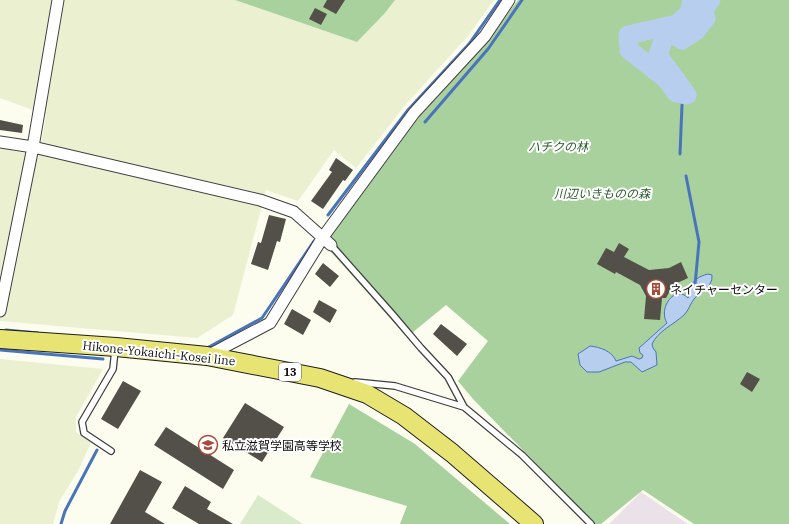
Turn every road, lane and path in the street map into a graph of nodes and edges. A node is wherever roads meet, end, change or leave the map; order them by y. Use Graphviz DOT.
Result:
graph roads {
  1 [pos="58,0"];
  2 [pos="508,0"];
  3 [pos="0,142"];
  4 [pos="33,147"];
  5 [pos="323,237"];
  6 [pos="331,245"];
  7 [pos="0,311"];
  8 [pos="0,339"];
  9 [pos="116,347"];
  10 [pos="207,356"];
  11 [pos="320,378"];
  12 [pos="464,407"];
  13 [pos="111,451"];
  14 [pos="534,524"];
  15 [pos="591,524"];
  1 -- 4 [label="street"];
  2 -- 5 [label="street"];
  3 -- 4 [label="street"];
  4 -- 5 [label="street"];
  4 -- 7 [label="street"];
  5 -- 6 [label="street"];
  5 -- 10 [label="street"];
  6 -- 12 [label="lane"];
  8 -- 9 [label="main road, Hikone-Yokaichi-Kosei line / 13"];
  9 -- 10 [label="main road, Hikone-Yokaichi-Kosei line / 13"];
  9 -- 13 [label="lane"];
  10 -- 11 [label="main road, Hikone-Yokaichi-Kosei line / 13"];
  11 -- 12 [label="lane"];
  11 -- 14 [label="main road, Hikone-Yokaichi-Kosei line / 13"];
  12 -- 15 [label="lane"];
}
